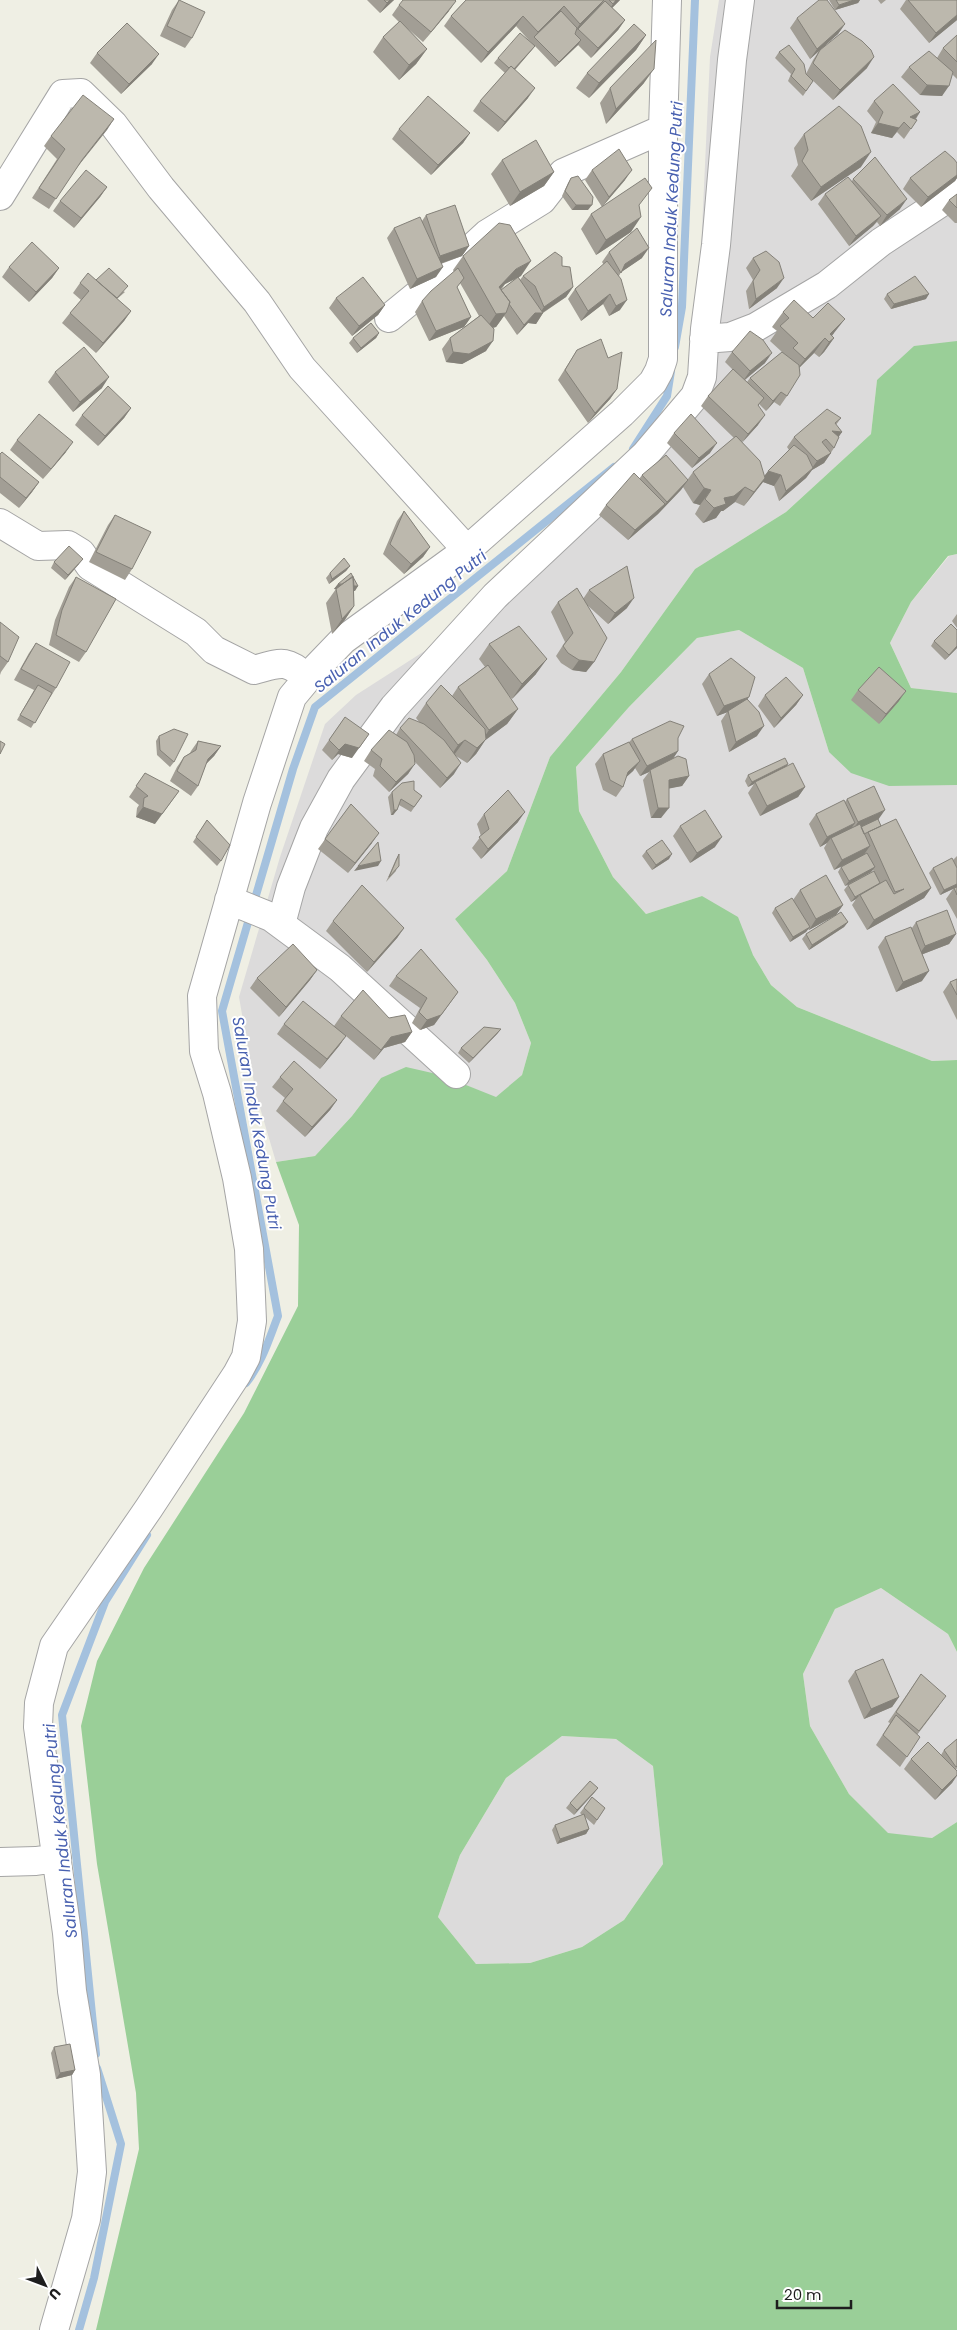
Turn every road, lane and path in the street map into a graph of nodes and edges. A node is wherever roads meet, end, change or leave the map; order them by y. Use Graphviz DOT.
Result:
graph roads {
  1 [pos="667,0"];
  2 [pos="740,0"];
  3 [pos="663,129"];
  4 [pos="957,192"];
  5 [pos="0,196"];
  6 [pos="389,318"];
  7 [pos="704,339"];
  8 [pos="0,523"];
  9 [pos="467,550"];
  10 [pos="307,678"];
  11 [pos="233,902"];
  12 [pos="276,921"];
  13 [pos="456,1074"];
  14 [pos="58,1858"];
  15 [pos="0,1862"];
  16 [pos="54,2330"];
  1 -- 3 [label="street"];
  2 -- 7 [label="street"];
  3 -- 6 [label="street"];
  3 -- 9 [label="street"];
  4 -- 7 [label="street"];
  5 -- 9 [label="street"];
  7 -- 12 [label="street"];
  8 -- 10 [label="street"];
  9 -- 10 [label="street"];
  10 -- 11 [label="street"];
  11 -- 12 [label="street"];
  11 -- 14 [label="street"];
  12 -- 13 [label="street"];
  14 -- 15 [label="street"];
  14 -- 16 [label="street"];
}
